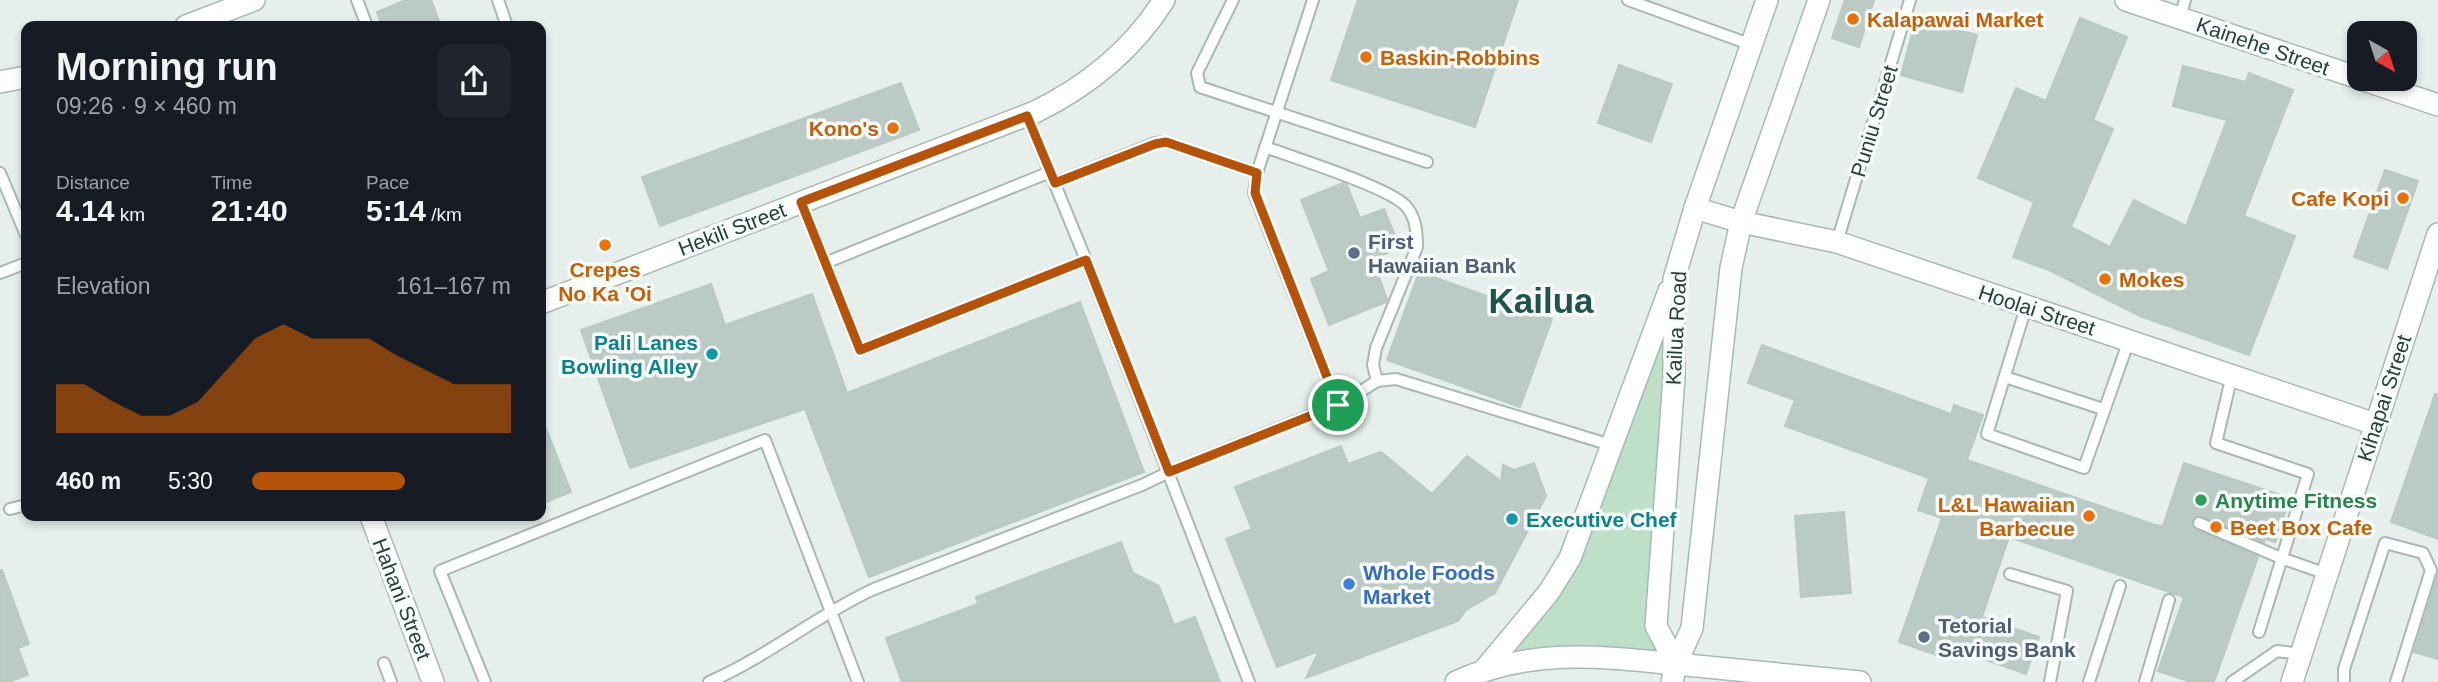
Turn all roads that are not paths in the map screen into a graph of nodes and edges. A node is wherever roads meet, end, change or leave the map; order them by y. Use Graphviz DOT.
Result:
graph roads {
  1 [pos="254,0"];
  2 [pos="357,0"];
  3 [pos="498,0"];
  4 [pos="1164,0"];
  5 [pos="1233,0"];
  6 [pos="1313,0"];
  7 [pos="1628,0"];
  8 [pos="1767,0"];
  9 [pos="1819,0"];
  10 [pos="1910,0"];
  11 [pos="2126,0"];
  12 [pos="2182,9"];
  13 [pos="199,21"];
  14 [pos="365,21"];
  15 [pos="505,21"];
  16 [pos="1752,45"];
  17 [pos="2347,73"];
  18 [pos="21,78"];
  19 [pos="0,82"];
  20 [pos="2399,91"];
  21 [pos="2438,104"];
  22 [pos="1277,112"];
  23 [pos="1027,116"];
  24 [pos="1265,147"];
  25 [pos="1427,162"];
  26 [pos="1050,172"];
  27 [pos="0,173"];
  28 [pos="1257,173"];
  29 [pos="1055,183"];
  30 [pos="801,202"];
  31 [pos="1695,208"];
  32 [pos="1741,222"];
  33 [pos="21,223"];
  34 [pos="2438,234"];
  35 [pos="1837,243"];
  36 [pos="1086,260"];
  37 [pos="825,263"];
  38 [pos="21,265"];
  39 [pos="0,273"];
  40 [pos="1674,279"];
  41 [pos="546,301"];
  42 [pos="2025,307"];
  43 [pos="2129,340"];
  44 [pos="2232,375"];
  45 [pos="2004,377"];
  46 [pos="1377,381"];
  47 [pos="1338,405"];
  48 [pos="2103,410"];
  49 [pos="2375,424"];
  50 [pos="1614,446"];
  51 [pos="1169,472"];
  52 [pos="21,506"];
  53 [pos="10,509"];
  54 [pos="373,521"];
  55 [pos="2199,523"];
  56 [pos="2281,558"];
  57 [pos="2010,574"];
  58 [pos="2327,574"];
  59 [pos="2120,586"];
  60 [pos="2169,600"];
  61 [pos="832,611"];
  62 [pos="2259,632"];
  63 [pos="2301,654"];
  64 [pos="384,663"];
  65 [pos="1485,669"];
  66 [pos="1674,673"];
  67 [pos="1734,676"];
  68 [pos="1821,680"];
  69 [pos="391,682"];
  70 [pos="433,682"];
  71 [pos="485,682"];
  72 [pos="709,682"];
  73 [pos="858,682"];
  74 [pos="1249,682"];
  75 [pos="1456,682"];
  76 [pos="1860,682"];
  77 [pos="2050,682"];
  78 [pos="2090,682"];
  79 [pos="2146,682"];
  80 [pos="2232,682"];
  81 [pos="2292,682"];
  82 [pos="2344,682"];
  83 [pos="2396,682"];
  1 -- 13 [label="street"];
  2 -- 14 [label="lane"];
  3 -- 15 [label="lane"];
  4 -- 23 [label="street, Hekili Street"];
  5 -- 22 [label="lane"];
  6 -- 22 [label="lane"];
  7 -- 16 [label="lane"];
  8 -- 16 [label="street, Kailua Road"];
  9 -- 32 [label="street"];
  10 -- 35 [label="lane, Puniu Street"];
  11 -- 12 [label="street, Kainehe Street"];
  12 -- 17 [label="street, Kainehe Street"];
  16 -- 31 [label="street, Kailua Road"];
  18 -- 19 [label="street"];
  20 -- 21 [label="street, Kainehe Street"];
  22 -- 24 [label="lane"];
  22 -- 25 [label="lane"];
  23 -- 26 [label="lane"];
  23 -- 30 [label="street, Hekili Street"];
  24 -- 28 [label="lane"];
  24 -- 46 [label="lane"];
  26 -- 29 [label="lane"];
  26 -- 37 [label="lane"];
  27 -- 33 [label="lane"];
  28 -- 29 [label="lane"];
  28 -- 47 [label="lane"];
  29 -- 36 [label="lane"];
  30 -- 37 [label="lane"];
  30 -- 41 [label="street, Hekili Street"];
  31 -- 32 [label="street, Hoolai Street"];
  31 -- 40 [label="street, Kailua Road"];
  32 -- 35 [label="street, Hoolai Street"];
  32 -- 66 [label="street"];
  34 -- 49 [label="street, Kihapai Street"];
  35 -- 42 [label="street, Hoolai Street"];
  36 -- 37 [label="lane"];
  36 -- 51 [label="lane"];
  38 -- 39 [label="lane"];
  40 -- 50 [label="street"];
  40 -- 66 [label="street, Kailua Road"];
  42 -- 43 [label="street, Hoolai Street"];
  42 -- 45 [label="lane"];
  43 -- 44 [label="street, Hoolai Street"];
  43 -- 48 [label="lane"];
  44 -- 49 [label="street, Hoolai Street"];
  44 -- 56 [label="lane"];
  45 -- 48 [label="lane"];
  45 -- 48 [label="lane"];
  46 -- 47 [label="lane"];
  46 -- 50 [label="lane"];
  47 -- 51 [label="lane"];
  49 -- 58 [label="street, Kihapai Street"];
  50 -- 65 [label="street"];
  51 -- 61 [label="lane"];
  51 -- 74 [label="lane"];
  52 -- 53 [label="lane"];
  54 -- 70 [label="street, Hahani Street"];
  55 -- 56 [label="lane"];
  56 -- 58 [label="lane"];
  56 -- 62 [label="lane"];
  57 -- 77 [label="lane"];
  58 -- 63 [label="street, Kihapai Street"];
  59 -- 78 [label="lane"];
  60 -- 79 [label="lane"];
  61 -- 71 [label="lane"];
  61 -- 72 [label="lane"];
  61 -- 73 [label="lane"];
  63 -- 80 [label="lane"];
  63 -- 81 [label="street, Kihapai Street"];
  64 -- 69 [label="lane"];
  65 -- 66 [label="street"];
  65 -- 75 [label="street"];
  66 -- 67 [label="street"];
  67 -- 68 [label="street"];
  68 -- 76 [label="street"];
  82 -- 83 [label="lane"];
}
